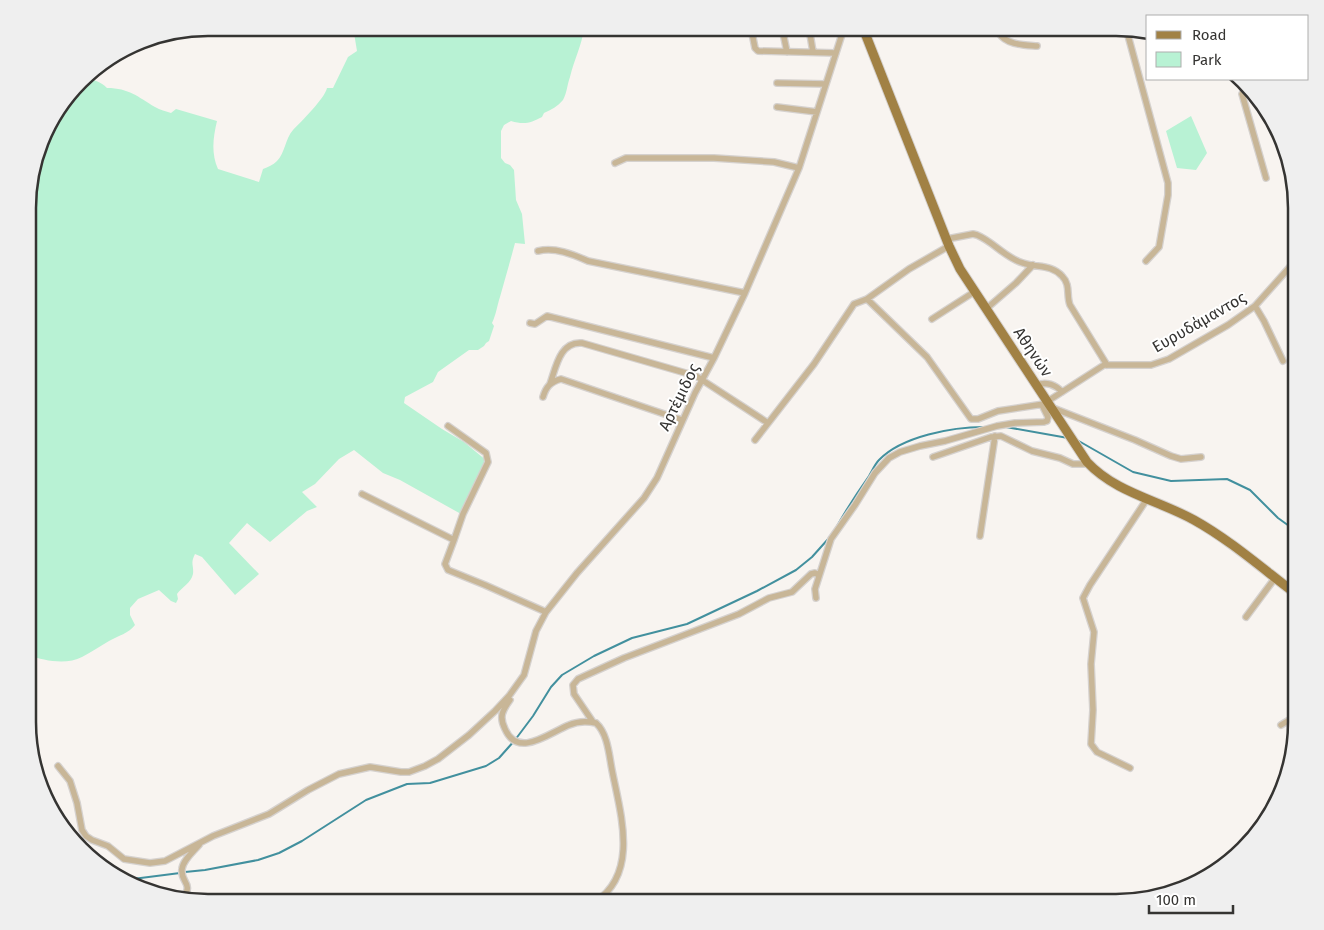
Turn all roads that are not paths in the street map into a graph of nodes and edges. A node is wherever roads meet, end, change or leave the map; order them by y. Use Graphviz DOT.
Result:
graph roads {
  1 [pos="753,37"];
  2 [pos="784,37"];
  3 [pos="811,37"];
  4 [pos="841,37"];
  5 [pos="867,37"];
  6 [pos="1002,37"];
  7 [pos="1128,37"];
  8 [pos="1037,46"];
  9 [pos="787,52"];
  10 [pos="814,52"];
  11 [pos="836,53"];
  12 [pos="777,83"];
  13 [pos="826,84"];
  14 [pos="1243,92"];
  15 [pos="777,107"];
  16 [pos="817,112"];
  17 [pos="615,163"];
  18 [pos="799,168"];
  19 [pos="1266,178"];
  20 [pos="948,242"];
  21 [pos="538,251"];
  22 [pos="1146,261"];
  23 [pos="1033,265"];
  24 [pos="1287,271"];
  25 [pos="974,292"];
  26 [pos="745,293"];
  27 [pos="867,299"];
  28 [pos="1255,306"];
  29 [pos="986,309"];
  30 [pos="932,319"];
  31 [pos="530,323"];
  32 [pos="714,358"];
  33 [pos="1282,361"];
  34 [pos="1107,364"];
  35 [pos="702,380"];
  36 [pos="550,384"];
  37 [pos="1037,385"];
  38 [pos="1062,392"];
  39 [pos="543,397"];
  40 [pos="1048,404"];
  41 [pos="682,420"];
  42 [pos="768,423"];
  43 [pos="448,426"];
  44 [pos="995,436"];
  45 [pos="755,440"];
  46 [pos="933,456"];
  47 [pos="1201,458"];
  48 [pos="1089,463"];
  49 [pos="362,494"];
  50 [pos="1147,499"];
  51 [pos="980,536"];
  52 [pos="454,540"];
  53 [pos="819,575"];
  54 [pos="1275,578"];
  55 [pos="1287,587"];
  56 [pos="816,598"];
  57 [pos="546,612"];
  58 [pos="1246,617"];
  59 [pos="520,681"];
  60 [pos="1287,721"];
  61 [pos="593,722"];
  62 [pos="1281,725"];
  63 [pos="58,766"];
  64 [pos="1130,768"];
  65 [pos="202,841"];
  66 [pos="187,892"];
  67 [pos="605,893"];
  1 -- 9 [label="street"];
  2 -- 9 [label="street"];
  3 -- 10 [label="street"];
  4 -- 11 [label="street, Αρτέμιδος"];
  5 -- 20 [label="main road, Αθηνών"];
  6 -- 8 [label="street"];
  7 -- 22 [label="street"];
  9 -- 10 [label="street"];
  10 -- 11 [label="street"];
  11 -- 13 [label="street, Αρτέμιδος"];
  12 -- 13 [label="street"];
  13 -- 16 [label="street, Αρτέμιδος"];
  14 -- 19 [label="street"];
  15 -- 16 [label="street"];
  16 -- 18 [label="street, Αρτέμιδος"];
  17 -- 18 [label="street"];
  18 -- 26 [label="street, Αρτέμιδος"];
  20 -- 23 [label="street"];
  20 -- 25 [label="main road, Αθηνών"];
  20 -- 27 [label="street"];
  21 -- 26 [label="street"];
  23 -- 29 [label="street"];
  23 -- 34 [label="street"];
  24 -- 28 [label="street, Ευρυδάμαντος"];
  25 -- 29 [label="main road, Αθηνών"];
  25 -- 30 [label="street"];
  26 -- 32 [label="street, Αρτέμιδος"];
  27 -- 40 [label="street"];
  27 -- 42 [label="street"];
  28 -- 33 [label="street"];
  28 -- 34 [label="street, Ευρυδάμαντος"];
  29 -- 37 [label="main road, Αθηνών"];
  31 -- 32 [label="street"];
  32 -- 35 [label="street, Αρτέμιδος"];
  34 -- 38 [label="street"];
  35 -- 36 [label="street"];
  35 -- 41 [label="street, Αρτέμιδος"];
  35 -- 42 [label="street"];
  36 -- 39 [label="street"];
  36 -- 41 [label="street"];
  37 -- 38 [label="street"];
  37 -- 40 [label="main road, Αθηνών"];
  38 -- 40 [label="street"];
  40 -- 47 [label="street"];
  40 -- 48 [label="main road, Αθηνών"];
  40 -- 53 [label="street"];
  41 -- 57 [label="street, Αρτέμιδος"];
  42 -- 45 [label="street"];
  43 -- 52 [label="street"];
  44 -- 46 [label="street"];
  44 -- 48 [label="street"];
  44 -- 51 [label="street"];
  48 -- 50 [label="main road, Αθηνών"];
  49 -- 52 [label="street"];
  50 -- 54 [label="main road, Αθηνών"];
  50 -- 64 [label="street"];
  52 -- 57 [label="street"];
  53 -- 56 [label="street"];
  53 -- 61 [label="street"];
  54 -- 55 [label="main road, Αθηνών"];
  54 -- 58 [label="street"];
  57 -- 59 [label="street, Αρτέμιδος"];
  59 -- 61 [label="street"];
  59 -- 65 [label="street, Αρτέμιδος"];
  60 -- 62 [label="street"];
  61 -- 67 [label="street"];
  63 -- 65 [label="street, Αρτέμιδος"];
  65 -- 66 [label="street"];
}
